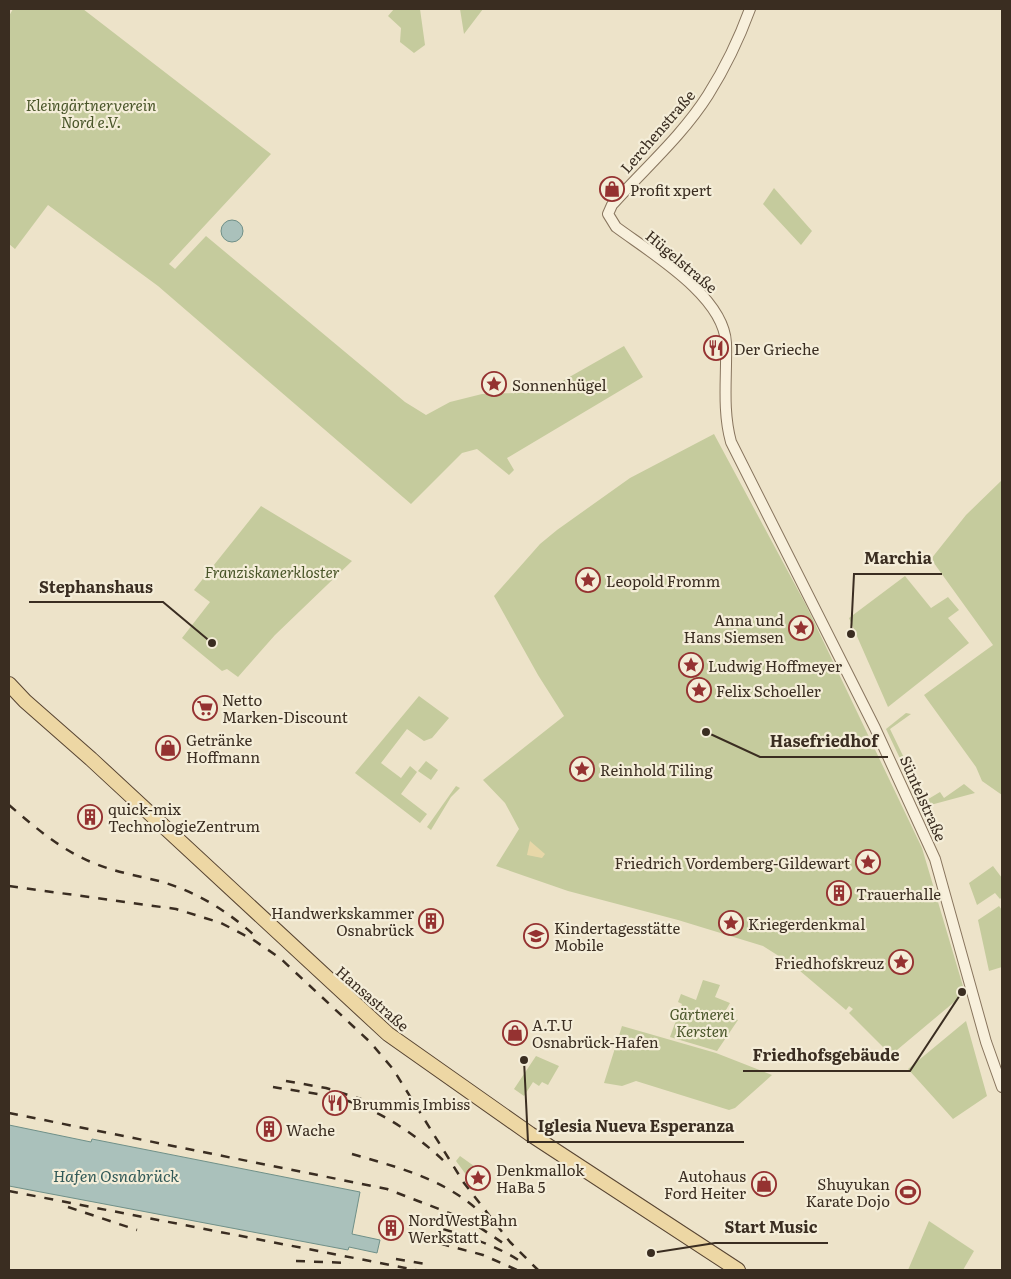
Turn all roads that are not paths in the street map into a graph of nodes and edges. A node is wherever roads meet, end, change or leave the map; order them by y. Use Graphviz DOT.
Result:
graph roads {
  1 [pos="750,9"];
  2 [pos="608,214"];
  3 [pos="725,369"];
  4 [pos="9,684"];
  5 [pos="9,694"];
  6 [pos="25,701"];
  7 [pos="1002,1087"];
  8 [pos="738,1270"];
  1 -- 2 [label="street, Lerchenstraße"];
  2 -- 3 [label="street, Hügelstraße"];
  3 -- 7 [label="street, Süntelstraße"];
  4 -- 6 [label="main road, Hansastraße"];
  5 -- 6 [label="main road, Hansastraße"];
  6 -- 8 [label="main road, Hansastraße"];
}
